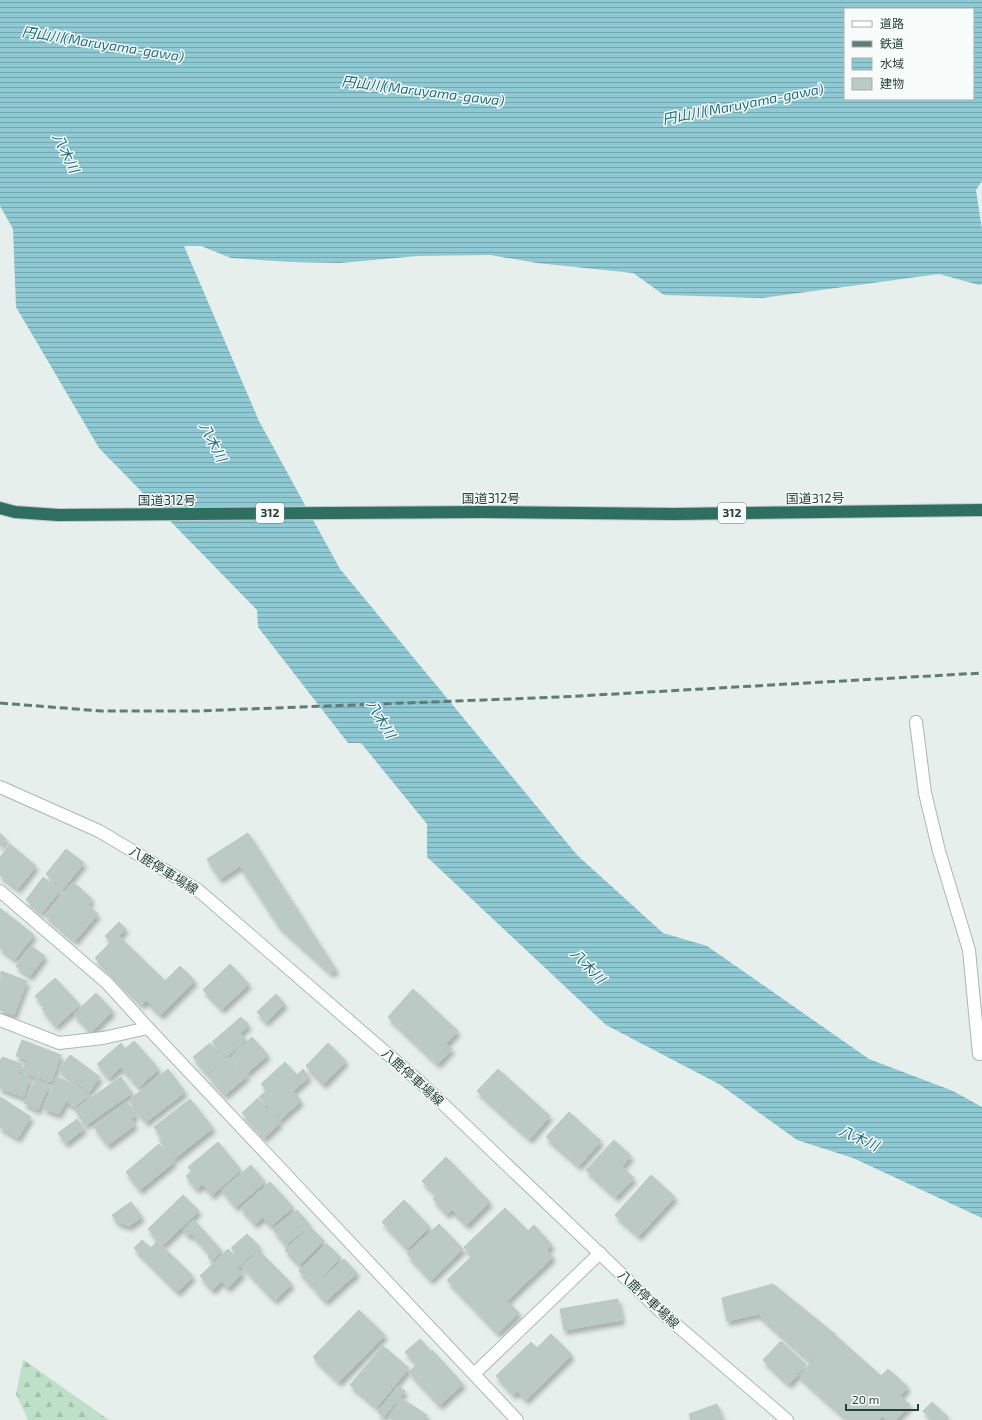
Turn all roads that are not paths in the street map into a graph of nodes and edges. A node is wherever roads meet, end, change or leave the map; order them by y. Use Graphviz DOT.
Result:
graph roads {
  1 [pos="0,508"];
  2 [pos="982,510"];
  3 [pos="916,722"];
  4 [pos="0,787"];
  5 [pos="0,891"];
  6 [pos="0,1020"];
  7 [pos="148,1028"];
  8 [pos="979,1054"];
  9 [pos="600,1253"];
  10 [pos="474,1374"];
  11 [pos="518,1420"];
  12 [pos="787,1420"];
  1 -- 2 [label="highway, 国道312号 / 312"];
  3 -- 8 [label="street"];
  4 -- 9 [label="street, 八鹿停車場線"];
  5 -- 7 [label="street"];
  6 -- 7 [label="street"];
  7 -- 10 [label="street"];
  9 -- 10 [label="street"];
  9 -- 12 [label="street, 八鹿停車場線"];
  10 -- 11 [label="street"];
}
